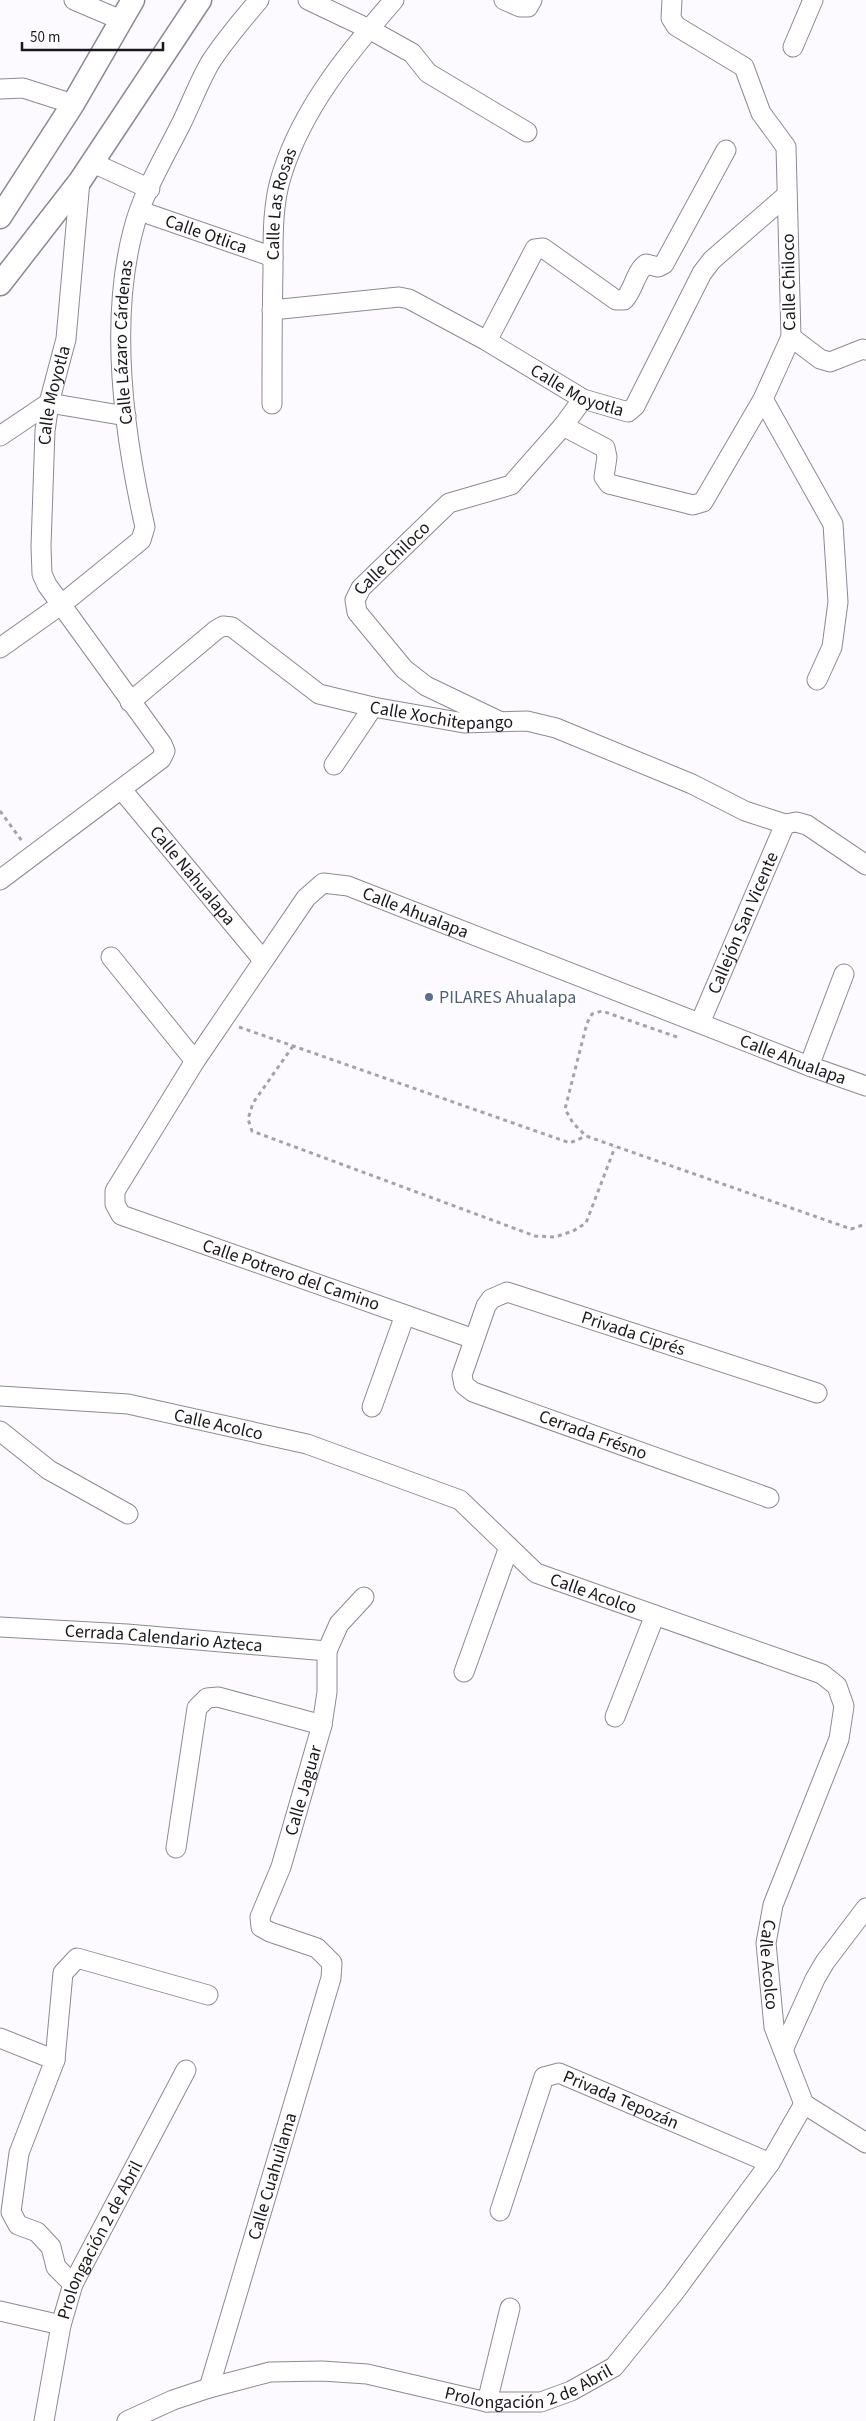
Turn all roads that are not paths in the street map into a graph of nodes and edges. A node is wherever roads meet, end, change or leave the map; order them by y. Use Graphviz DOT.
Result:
graph roads {
  1 [pos="74,0"];
  2 [pos="133,0"];
  3 [pos="200,0"];
  4 [pos="259,0"];
  5 [pos="308,0"];
  6 [pos="394,0"];
  7 [pos="504,0"];
  8 [pos="532,0"];
  9 [pos="672,0"];
  10 [pos="811,0"];
  11 [pos="121,20"];
  12 [pos="369,29"];
  13 [pos="793,47"];
  14 [pos="0,89"];
  15 [pos="73,104"];
  16 [pos="527,132"];
  17 [pos="726,150"];
  18 [pos="85,172"];
  19 [pos="150,189"];
  20 [pos="787,195"];
  21 [pos="140,211"];
  22 [pos="0,217"];
  23 [pos="273,257"];
  24 [pos="0,284"];
  25 [pos="272,310"];
  26 [pos="791,337"];
  27 [pos="487,340"];
  28 [pos="866,350"];
  29 [pos="584,398"];
  30 [pos="763,399"];
  31 [pos="49,403"];
  32 [pos="272,404"];
  33 [pos="126,416"];
  34 [pos="563,426"];
  35 [pos="0,436"];
  36 [pos="62,604"];
  37 [pos="0,648"];
  38 [pos="818,680"];
  39 [pos="130,702"];
  40 [pos="374,707"];
  41 [pos="499,721"];
  42 [pos="334,765"];
  43 [pos="122,790"];
  44 [pos="785,824"];
  45 [pos="866,865"];
  46 [pos="0,880"];
  47 [pos="111,957"];
  48 [pos="263,960"];
  49 [pos="844,974"];
  50 [pos="700,1023"];
  51 [pos="194,1061"];
  52 [pos="809,1066"];
  53 [pos="866,1086"];
  54 [pos="115,1204"];
  55 [pos="404,1315"];
  56 [pos="474,1338"];
  57 [pos="817,1393"];
  58 [pos="0,1396"];
  59 [pos="372,1407"];
  60 [pos="0,1431"];
  61 [pos="770,1498"];
  62 [pos="128,1514"];
  63 [pos="508,1547"];
  64 [pos="364,1597"];
  65 [pos="655,1615"];
  66 [pos="0,1627"];
  67 [pos="327,1651"];
  68 [pos="464,1672"];
  69 [pos="615,1716"];
  70 [pos="322,1725"];
  71 [pos="176,1848"];
  72 [pos="866,1908"];
  73 [pos="332,1963"];
  74 [pos="208,1995"];
  75 [pos="0,2038"];
  76 [pos="782,2050"];
  77 [pos="55,2060"];
  78 [pos="186,2070"];
  79 [pos="804,2104"];
  80 [pos="866,2143"];
  81 [pos="770,2163"];
  82 [pos="500,2210"];
  83 [pos="72,2284"];
  84 [pos="510,2308"];
  85 [pos="0,2310"];
  86 [pos="61,2325"];
  87 [pos="209,2388"];
  88 [pos="487,2402"];
  89 [pos="44,2421"];
  90 [pos="127,2421"];
  1 -- 11 [label="street"];
  2 -- 11 [label="main road"];
  3 -- 18 [label="main road"];
  4 -- 19 [label="street, Calle Lázaro Cárdenas"];
  5 -- 12 [label="street"];
  6 -- 12 [label="street, Calle Las Rosas"];
  7 -- 8 [label="street"];
  9 -- 20 [label="street, Calle Chiloco"];
  10 -- 13 [label="street"];
  11 -- 15 [label="main road"];
  12 -- 16 [label="street"];
  12 -- 23 [label="street, Calle Las Rosas"];
  14 -- 15 [label="street"];
  15 -- 22 [label="main road"];
  17 -- 27 [label="street"];
  18 -- 19 [label="street"];
  18 -- 24 [label="main road"];
  18 -- 31 [label="street, Calle Moyotla"];
  19 -- 21 [label="street, Calle Lázaro Cárdenas"];
  20 -- 26 [label="street, Calle Chiloco"];
  20 -- 29 [label="street, Calle Moyotla"];
  21 -- 23 [label="street, Calle Otlica"];
  21 -- 33 [label="street, Calle Lázaro Cárdenas"];
  23 -- 25 [label="street, Calle Las Rosas"];
  25 -- 27 [label="street, Calle Moyotla"];
  25 -- 32 [label="street, Calle Las Rosas"];
  26 -- 28 [label="street"];
  26 -- 30 [label="street, Calle Chiloco"];
  27 -- 29 [label="street, Calle Moyotla"];
  29 -- 34 [label="street, Calle Chiloco"];
  30 -- 34 [label="street, Calle Chiloco"];
  30 -- 38 [label="street"];
  31 -- 33 [label="street"];
  31 -- 35 [label="street"];
  31 -- 36 [label="street, Calle Moyotla"];
  33 -- 36 [label="street, Calle Lázaro Cárdenas"];
  34 -- 41 [label="street, Calle Chiloco"];
  36 -- 37 [label="street, Calle Lázaro Cárdenas"];
  36 -- 39 [label="street, Calle Moyotla"];
  39 -- 40 [label="street, Calle Xochitepango"];
  39 -- 43 [label="street, Calle Moyotla"];
  40 -- 41 [label="street, Calle Xochitepango"];
  40 -- 42 [label="street"];
  41 -- 44 [label="street, Calle Xochitepango"];
  43 -- 46 [label="street"];
  43 -- 48 [label="street, Calle Nahualapa"];
  44 -- 45 [label="street, Calle Xochitepango"];
  44 -- 50 [label="street, Callejón San Vicente"];
  47 -- 51 [label="street"];
  48 -- 50 [label="street, Calle Ahualapa"];
  48 -- 51 [label="street, Calle Ahualapa"];
  49 -- 52 [label="street"];
  50 -- 52 [label="street, Calle Ahualapa"];
  51 -- 54 [label="street, Calle Ahualapa"];
  52 -- 53 [label="street, Calle Ahualapa"];
  54 -- 55 [label="street, Calle Potrero del Camino"];
  55 -- 56 [label="street, Calle Potrero del Camino"];
  55 -- 59 [label="street"];
  56 -- 57 [label="street, Privada Ciprés"];
  56 -- 61 [label="street, Cerrada Frésno"];
  58 -- 63 [label="street, Calle Acolco"];
  60 -- 62 [label="street"];
  63 -- 65 [label="street, Calle Acolco"];
  63 -- 68 [label="street"];
  64 -- 67 [label="street"];
  65 -- 69 [label="street"];
  65 -- 76 [label="street, Calle Acolco"];
  66 -- 67 [label="street, Cerrada Calendario Azteca"];
  67 -- 70 [label="street, Calle Jaguar"];
  70 -- 71 [label="street"];
  70 -- 73 [label="street, Calle Jaguar"];
  72 -- 76 [label="street"];
  73 -- 87 [label="street, Calle Cuahuilama"];
  74 -- 77 [label="street"];
  75 -- 77 [label="street"];
  76 -- 79 [label="street, Calle Acolco"];
  77 -- 83 [label="street"];
  78 -- 83 [label="street, Prolongación 2 de Abril"];
  79 -- 80 [label="street"];
  79 -- 81 [label="street, Prolongación 2 de Abril"];
  81 -- 82 [label="street, Privada Tepozán"];
  81 -- 88 [label="street, Prolongación 2 de Abril"];
  83 -- 86 [label="street, Prolongación 2 de Abril"];
  84 -- 88 [label="street"];
  85 -- 86 [label="street"];
  86 -- 89 [label="street, Prolongación 2 de Abril"];
  87 -- 88 [label="street, Prolongación 2 de Abril"];
  87 -- 90 [label="street, Prolongación 2 de Abril"];
}
